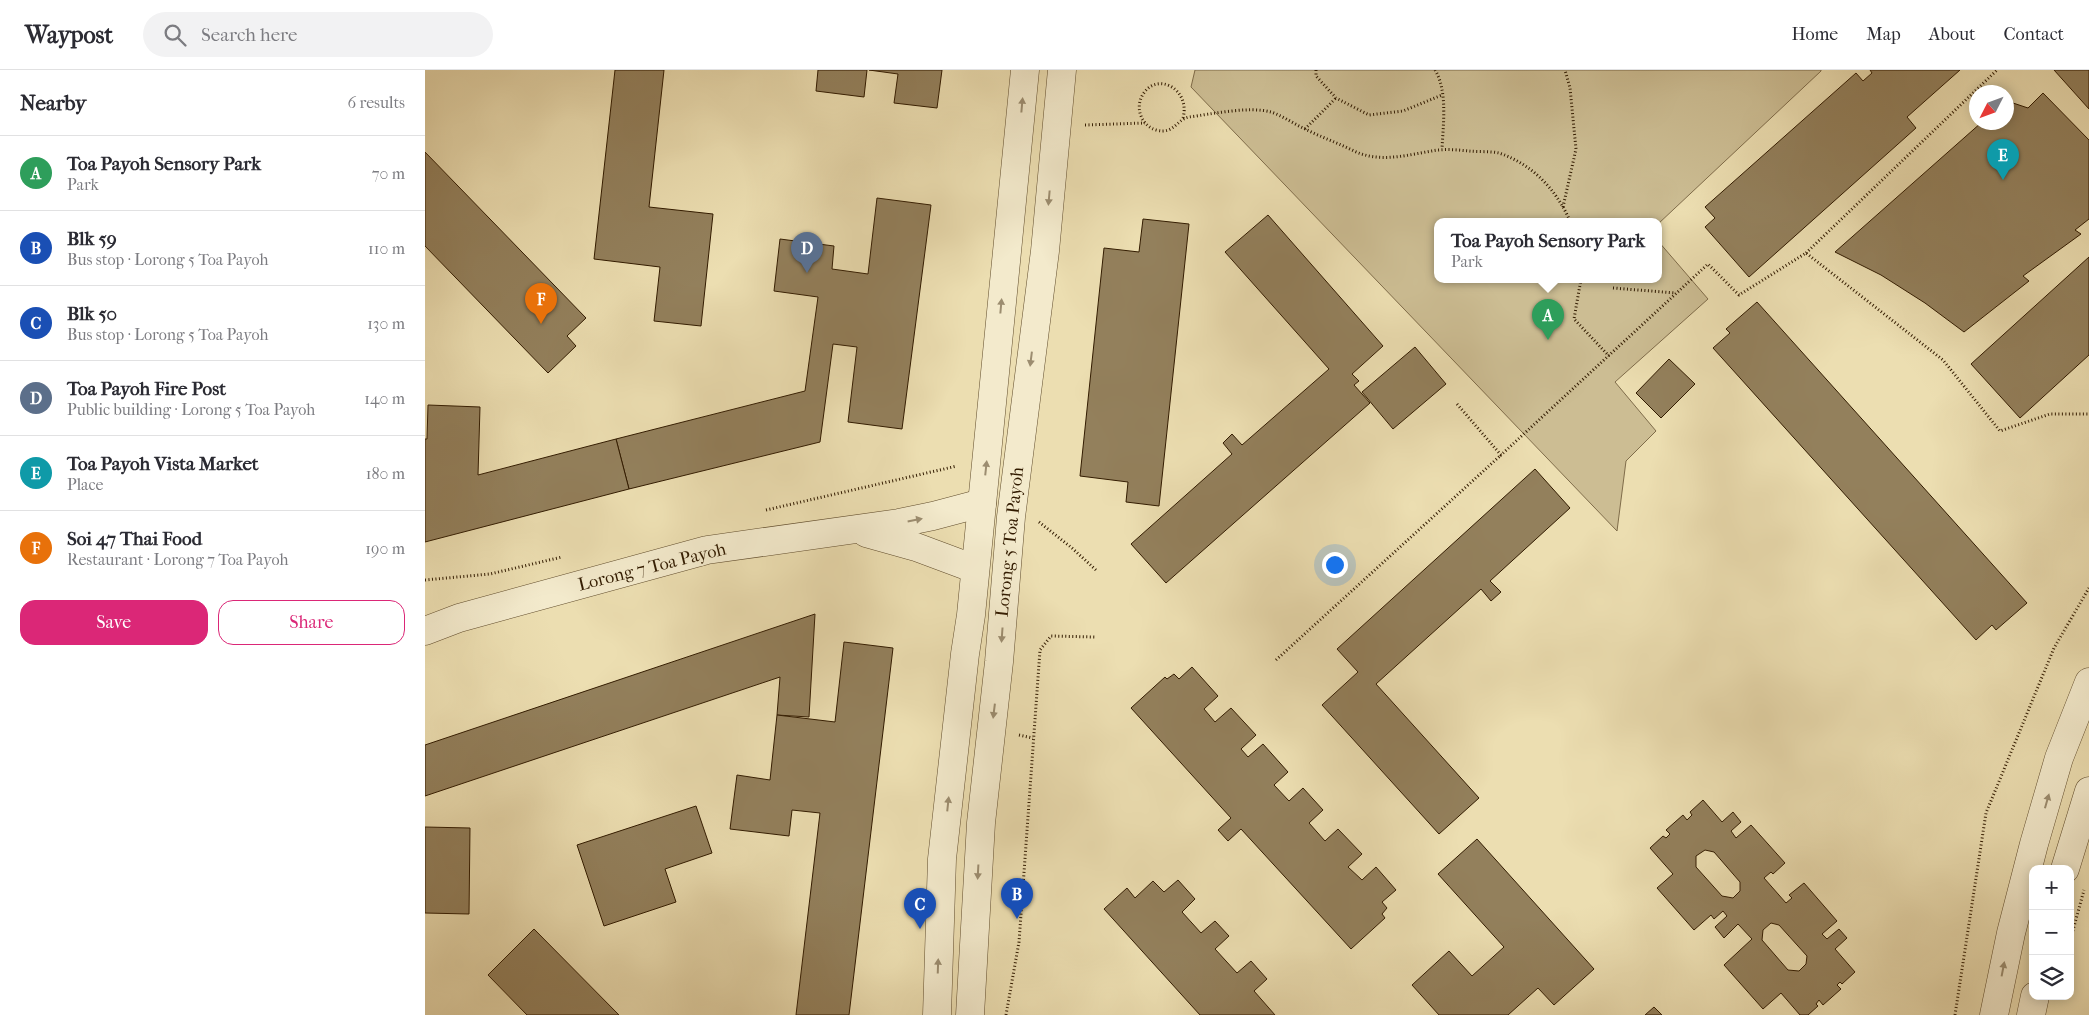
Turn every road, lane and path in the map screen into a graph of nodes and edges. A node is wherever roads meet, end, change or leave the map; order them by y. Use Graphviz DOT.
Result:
graph roads {
  1 [pos="1025,70"];
  2 [pos="1062,70"];
  3 [pos="1316,70"];
  4 [pos="1435,70"];
  5 [pos="1565,70"];
  6 [pos="1997,70"];
  7 [pos="1442,95"];
  8 [pos="1336,98"];
  9 [pos="1183,118"];
  10 [pos="1145,122"];
  11 [pos="1082,125"];
  12 [pos="1305,129"];
  13 [pos="1442,149"];
  14 [pos="1563,208"];
  15 [pos="1568,218"];
  16 [pos="1806,253"];
  17 [pos="1580,283"];
  18 [pos="1613,288"];
  19 [pos="1677,293"];
  20 [pos="1609,356"];
  21 [pos="1457,404"];
  22 [pos="2089,414"];
  23 [pos="1501,455"];
  24 [pos="982,503"];
  25 [pos="849,530"];
  26 [pos="975,569"];
  27 [pos="2089,588"];
  28 [pos="425,614"];
  29 [pos="459,618"];
  30 [pos="425,631"];
  31 [pos="1095,638"];
  32 [pos="1276,660"];
  33 [pos="2089,682"];
  34 [pos="2089,791"];
  35 [pos="2076,875"];
  36 [pos="2073,910"];
  37 [pos="2034,1000"];
  38 [pos="937,1015"];
  39 [pos="970,1015"];
  40 [pos="1006,1015"];
  41 [pos="1955,1015"];
  42 [pos="1995,1015"];
  43 [pos="2031,1015"];
  24 -- 1 [label="street, Lorong 5 Toa Payoh, one-way"];
  2 -- 39 [label="street, Lorong 5 Toa Payoh, one-way"];
  3 -- 8 [label="path"];
  4 -- 7 [label="path"];
  5 -- 14 [label="path"];
  6 -- 16 [label="path"];
  7 -- 8 [label="path"];
  7 -- 13 [label="path"];
  8 -- 12 [label="path"];
  9 -- 10 [label="path"];
  9 -- 10 [label="path"];
  9 -- 12 [label="path"];
  10 -- 11 [label="path"];
  12 -- 13 [label="path"];
  13 -- 14 [label="path"];
  14 -- 15 [label="path"];
  16 -- 19 [label="path"];
  16 -- 22 [label="path"];
  17 -- 20 [label="path"];
  18 -- 19 [label="path"];
  19 -- 20 [label="path"];
  20 -- 23 [label="path"];
  21 -- 23 [label="path"];
  23 -- 32 [label="path"];
  25 -- 24 [label="street, Lorong 7 Toa Payoh, one-way"];
  24 -- 26 [label="street, Lorong 5 Toa Payoh"];
  25 -- 26 [label="street, Lorong 7 Toa Payoh"];
  25 -- 29 [label="street, Lorong 7 Toa Payoh"];
  38 -- 26 [label="street, Lorong 5 Toa Payoh, one-way"];
  27 -- 41 [label="path"];
  28 -- 29 [label="street, Lorong 7 Toa Payoh"];
  29 -- 30 [label="street, Lorong 7 Toa Payoh"];
  31 -- 40 [label="path"];
  42 -- 33 [label="street, one-way"];
  34 -- 35 [label="street"];
  35 -- 36 [label="path"];
  37 -- 43 [label="street"];
}
